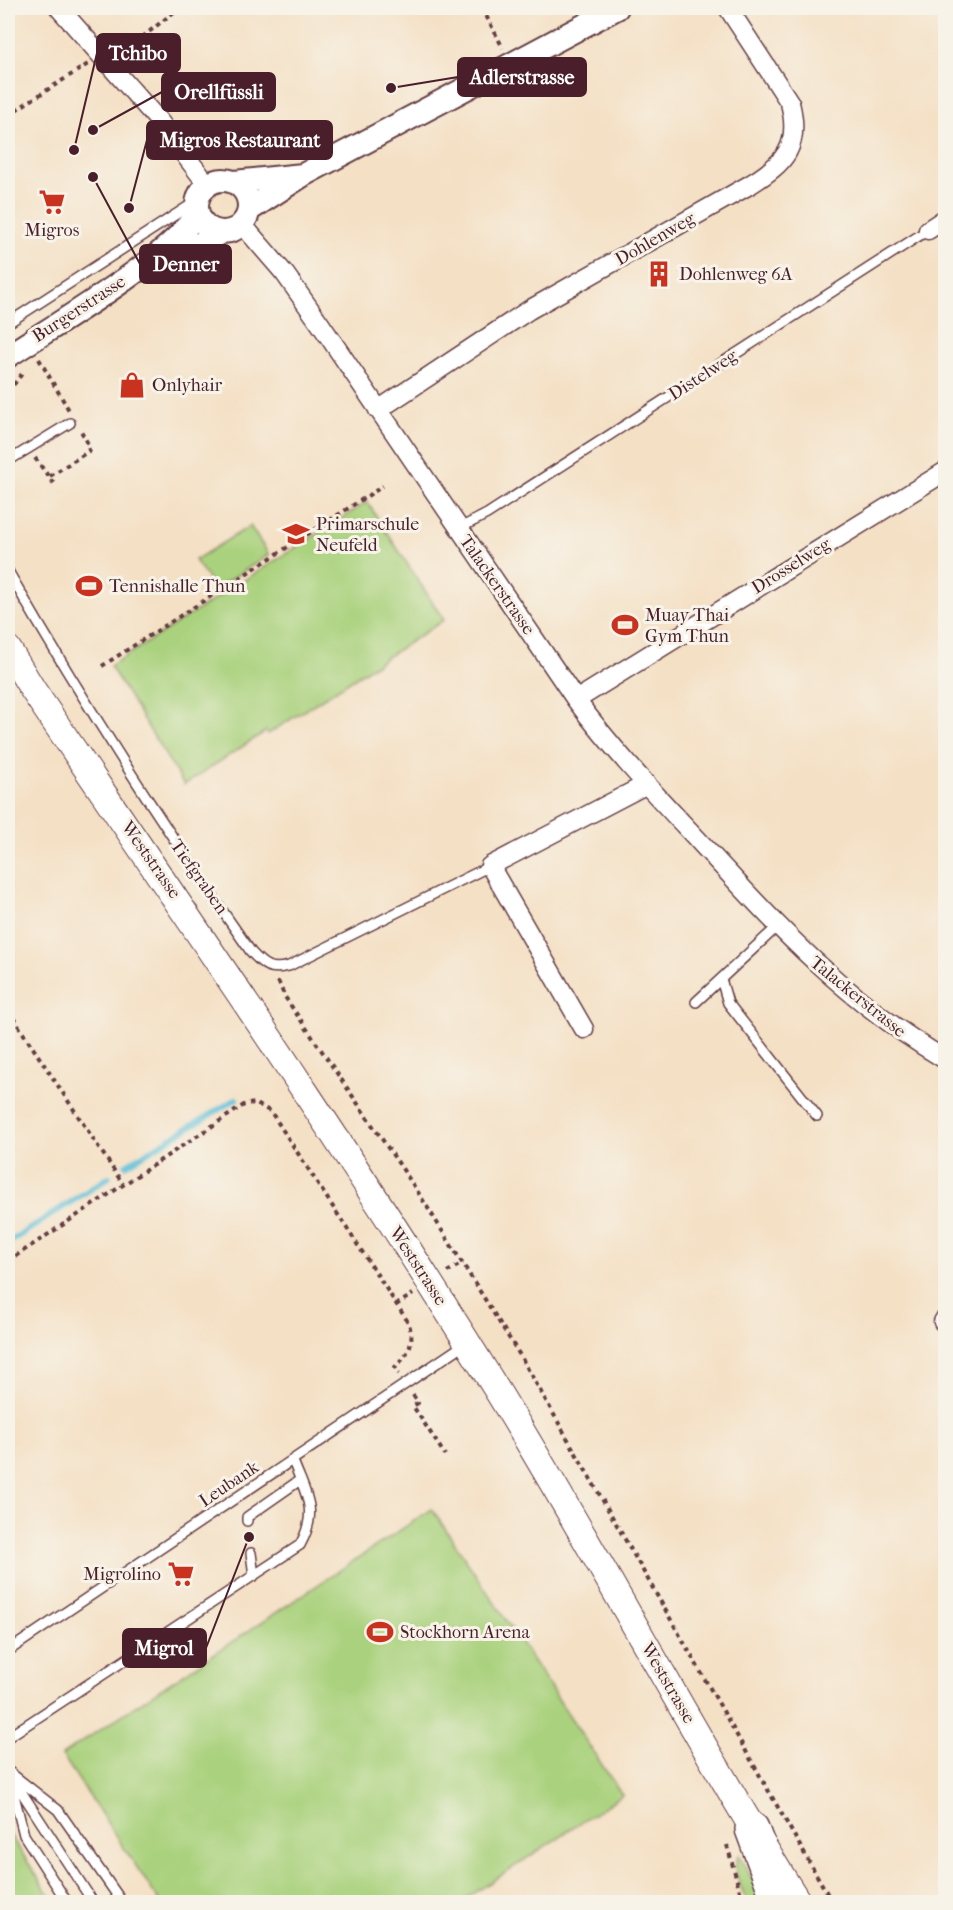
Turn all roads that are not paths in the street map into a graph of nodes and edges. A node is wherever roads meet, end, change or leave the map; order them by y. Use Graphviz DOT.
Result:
graph roads {
  1 [pos="59,8"];
  2 [pos="617,8"];
  3 [pos="728,8"];
  4 [pos="303,175"];
  5 [pos="234,182"];
  6 [pos="200,199"];
  7 [pos="945,218"];
  8 [pos="238,222"];
  9 [pos="928,230"];
  10 [pos="151,262"];
  11 [pos="8,323"];
  12 [pos="8,356"];
  13 [pos="378,410"];
  14 [pos="70,423"];
  15 [pos="8,461"];
  16 [pos="945,471"];
  17 [pos="458,530"];
  18 [pos="8,571"];
  19 [pos="8,649"];
  20 [pos="576,700"];
  21 [pos="647,784"];
  22 [pos="490,866"];
  23 [pos="778,927"];
  24 [pos="721,979"];
  25 [pos="696,1002"];
  26 [pos="584,1029"];
  27 [pos="945,1060"];
  28 [pos="817,1116"];
  29 [pos="467,1342"];
  30 [pos="293,1461"];
  31 [pos="300,1480"];
  32 [pos="248,1521"];
  33 [pos="251,1553"];
  34 [pos="254,1576"];
  35 [pos="8,1651"];
  36 [pos="8,1737"];
  37 [pos="8,1771"];
  38 [pos="739,1837"];
  39 [pos="67,1902"];
  40 [pos="93,1902"];
  41 [pos="122,1902"];
  42 [pos="779,1902"];
  43 [pos="798,1902"];
  1 -- 6 [label="street"];
  2 -- 4 [label="street, Burgerstrasse"];
  3 -- 13 [label="street, Dohlenweg"];
  4 -- 5 [label="street"];
  4 -- 8 [label="street, Burgerstrasse"];
  5 -- 6 [label="street"];
  5 -- 8 [label="street"];
  6 -- 8 [label="street"];
  6 -- 10 [label="street, Burgerstrasse"];
  6 -- 11 [label="lane"];
  7 -- 9 [label="street, Distelweg"];
  8 -- 10 [label="street, Burgerstrasse"];
  8 -- 13 [label="street, Talackerstrasse"];
  9 -- 17 [label="lane, Distelweg"];
  10 -- 12 [label="street, Burgerstrasse"];
  13 -- 17 [label="street, Talackerstrasse"];
  14 -- 15 [label="lane"];
  16 -- 20 [label="street, Drosselweg"];
  17 -- 20 [label="street, Talackerstrasse"];
  18 -- 22 [label="lane, Tiefgraben"];
  19 -- 29 [label="main road, Weststrasse"];
  20 -- 21 [label="street, Talackerstrasse"];
  21 -- 22 [label="street"];
  21 -- 23 [label="street, Talackerstrasse"];
  22 -- 26 [label="street"];
  23 -- 24 [label="lane"];
  23 -- 27 [label="street, Talackerstrasse"];
  24 -- 25 [label="lane"];
  24 -- 28 [label="lane"];
  29 -- 30 [label="lane, Leubank"];
  29 -- 38 [label="main road, Weststrasse"];
  30 -- 31 [label="lane"];
  30 -- 35 [label="lane, Leubank"];
  31 -- 32 [label="lane"];
  31 -- 34 [label="lane"];
  33 -- 34 [label="lane"];
  34 -- 36 [label="lane"];
  37 -- 39 [label="lane"];
  37 -- 40 [label="lane"];
  37 -- 41 [label="lane"];
  38 -- 42 [label="highway"];
  38 -- 43 [label="main road, Weststrasse"];
}
